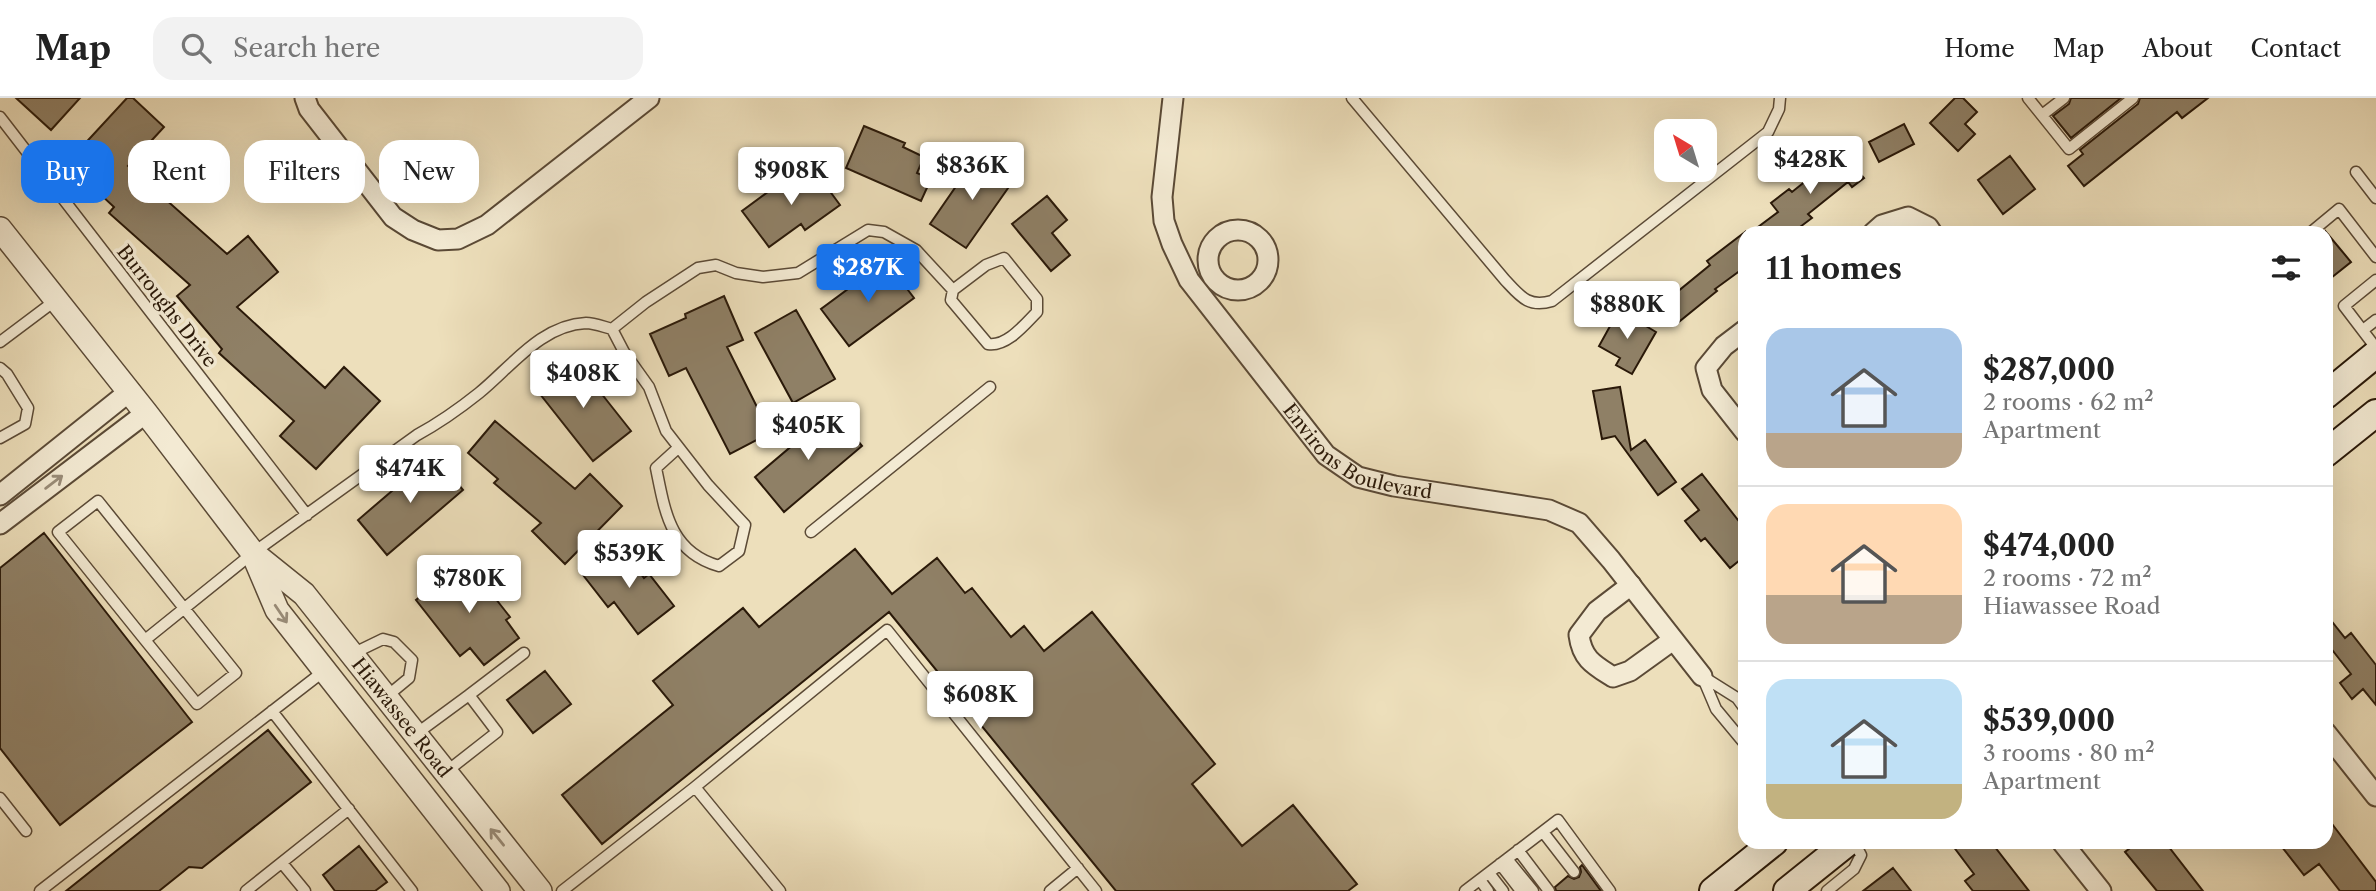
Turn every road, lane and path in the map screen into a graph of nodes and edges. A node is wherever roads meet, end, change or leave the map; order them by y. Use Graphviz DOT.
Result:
graph roads {
  1 [pos="305,98"];
  2 [pos="649,98"];
  3 [pos="1173,98"];
  4 [pos="1352,98"];
  5 [pos="1780,98"];
  6 [pos="2028,98"];
  7 [pos="2064,98"];
  8 [pos="2133,98"];
  9 [pos="2042,115"];
  10 [pos="0,117"];
  11 [pos="2356,172"];
  12 [pos="2376,198"];
  13 [pos="1881,226"];
  14 [pos="1925,226"];
  15 [pos="2318,226"];
  16 [pos="0,229"];
  17 [pos="2376,257"];
  18 [pos="2376,280"];
  19 [pos="1216,282"];
  20 [pos="953,290"];
  21 [pos="1200,294"];
  22 [pos="57,300"];
  23 [pos="2376,320"];
  24 [pos="612,329"];
  25 [pos="2363,331"];
  26 [pos="1738,335"];
  27 [pos="0,342"];
  28 [pos="2376,348"];
  29 [pos="2376,354"];
  30 [pos="0,368"];
  31 [pos="990,387"];
  32 [pos="2333,389"];
  33 [pos="130,391"];
  34 [pos="146,413"];
  35 [pos="2376,413"];
  36 [pos="1738,423"];
  37 [pos="0,438"];
  38 [pos="2333,447"];
  39 [pos="678,448"];
  40 [pos="0,495"];
  41 [pos="307,515"];
  42 [pos="0,524"];
  43 [pos="811,532"];
  44 [pos="253,553"];
  45 [pos="1631,585"];
  46 [pos="185,608"];
  47 [pos="145,640"];
  48 [pos="1673,640"];
  49 [pos="524,653"];
  50 [pos="352,654"];
  51 [pos="324,671"];
  52 [pos="1702,676"];
  53 [pos="469,695"];
  54 [pos="386,697"];
  55 [pos="1738,699"];
  56 [pos="272,711"];
  57 [pos="415,734"];
  58 [pos="1738,736"];
  59 [pos="2333,742"];
  60 [pos="446,772"];
  61 [pos="695,787"];
  62 [pos="2376,796"];
  63 [pos="0,798"];
  64 [pos="349,809"];
  65 [pos="26,831"];
  66 [pos="1543,832"];
  67 [pos="1765,849"];
  68 [pos="1839,849"];
  69 [pos="1858,849"];
  70 [pos="2068,849"];
  71 [pos="1518,850"];
  72 [pos="1504,861"];
  73 [pos="282,863"];
  74 [pos="1078,868"];
  75 [pos="1574,872"];
  76 [pos="1489,873"];
  77 [pos="1473,887"];
  78 [pos="40,891"];
  79 [pos="246,891"];
  80 [pos="305,891"];
  81 [pos="412,891"];
  82 [pos="498,891"];
  83 [pos="540,891"];
  84 [pos="562,891"];
  85 [pos="780,891"];
  86 [pos="1050,891"];
  87 [pos="1097,891"];
  88 [pos="1488,891"];
  89 [pos="1503,891"];
  90 [pos="1521,891"];
  91 [pos="1533,891"];
  92 [pos="1549,891"];
  93 [pos="1610,891"];
  94 [pos="1713,891"];
  95 [pos="1787,891"];
  96 [pos="1827,891"];
  97 [pos="2101,891"];
  1 -- 2 [label="street"];
  3 -- 21 [label="street, Environs Boulevard"];
  4 -- 5 [label="lane"];
  6 -- 9 [label="lane"];
  7 -- 9 [label="lane"];
  8 -- 9 [label="lane"];
  10 -- 41 [label="lane, Burroughs Drive"];
  11 -- 12 [label="lane"];
  13 -- 14 [label="street"];
  15 -- 17 [label="lane"];
  16 -- 22 [label="street, Hiawassee Road"];
  18 -- 25 [label="lane"];
  19 -- 21 [label="street"];
  20 -- 20 [label="lane"];
  20 -- 24 [label="lane"];
  21 -- 45 [label="street, Environs Boulevard"];
  22 -- 27 [label="lane"];
  22 -- 33 [label="street, Hiawassee Road"];
  23 -- 25 [label="lane"];
  24 -- 39 [label="lane"];
  24 -- 41 [label="lane"];
  25 -- 28 [label="lane"];
  26 -- 36 [label="street"];
  29 -- 32 [label="main road"];
  30 -- 37 [label="lane"];
  31 -- 43 [label="lane"];
  33 -- 34 [label="street, Hiawassee Road"];
  33 -- 40 [label="street"];
  42 -- 34 [label="street, one-way"];
  34 -- 44 [label="street, Hiawassee Road"];
  35 -- 38 [label="main road"];
  39 -- 39 [label="lane"];
  41 -- 44 [label="lane"];
  44 -- 46 [label="lane"];
  44 -- 50 [label="street, Hiawassee Road"];
  44 -- 51 [label="street, Hiawassee Road, one-way"];
  45 -- 48 [label="street, Environs Boulevard"];
  45 -- 48 [label="street"];
  46 -- 47 [label="lane"];
  46 -- 47 [label="lane"];
  46 -- 47 [label="lane"];
  48 -- 52 [label="street, Environs Boulevard"];
  49 -- 53 [label="lane"];
  50 -- 54 [label="street, Hiawassee Road"];
  50 -- 54 [label="lane"];
  51 -- 56 [label="lane"];
  51 -- 82 [label="street, Hiawassee Road"];
  52 -- 55 [label="lane, Environs Boulevard"];
  52 -- 58 [label="lane, Environs Boulevard"];
  53 -- 57 [label="lane"];
  53 -- 60 [label="lane"];
  54 -- 57 [label="street, Hiawassee Road"];
  56 -- 64 [label="lane"];
  56 -- 78 [label="lane"];
  57 -- 60 [label="street, Hiawassee Road"];
  59 -- 62 [label="street"];
  83 -- 60 [label="street, Hiawassee Road, one-way"];
  61 -- 74 [label="lane"];
  61 -- 84 [label="lane"];
  61 -- 85 [label="lane"];
  63 -- 65 [label="lane"];
  64 -- 73 [label="lane"];
  64 -- 81 [label="lane"];
  66 -- 71 [label="lane"];
  66 -- 75 [label="lane"];
  66 -- 93 [label="lane"];
  67 -- 94 [label="main road"];
  68 -- 95 [label="main road"];
  69 -- 96 [label="lane"];
  70 -- 97 [label="street"];
  71 -- 72 [label="lane"];
  71 -- 92 [label="lane"];
  72 -- 76 [label="lane"];
  72 -- 90 [label="lane"];
  72 -- 91 [label="lane"];
  73 -- 79 [label="lane"];
  73 -- 80 [label="lane"];
  74 -- 86 [label="lane"];
  74 -- 87 [label="lane"];
  76 -- 77 [label="lane"];
  76 -- 89 [label="lane"];
  77 -- 88 [label="lane"];
}
